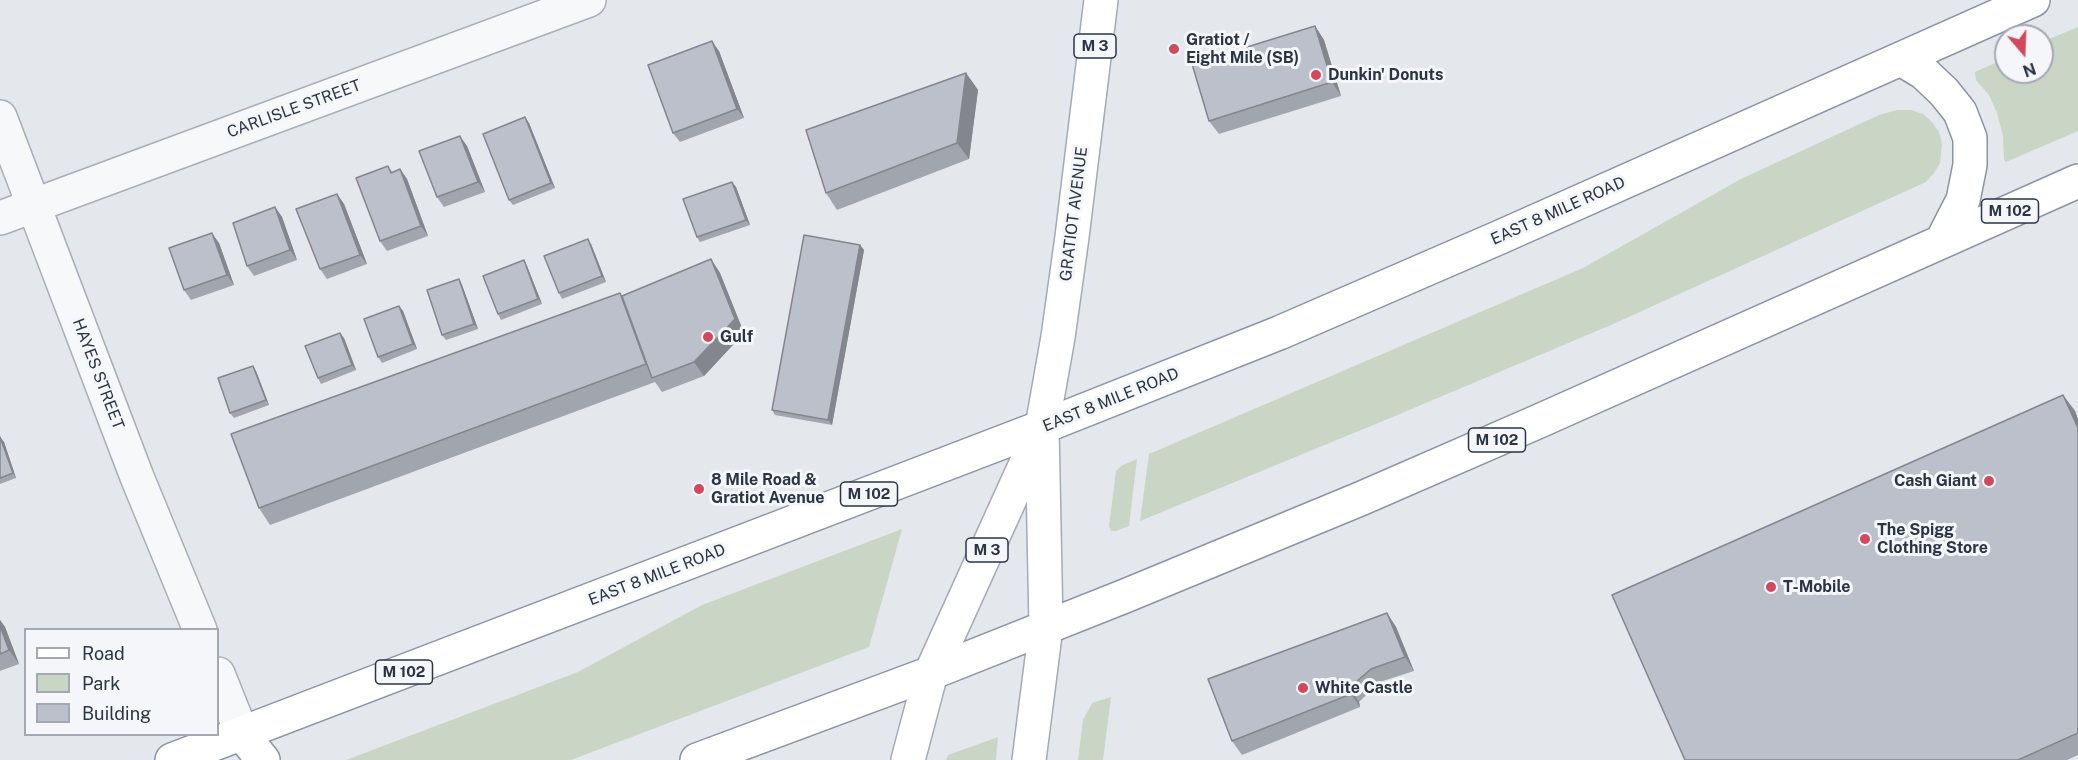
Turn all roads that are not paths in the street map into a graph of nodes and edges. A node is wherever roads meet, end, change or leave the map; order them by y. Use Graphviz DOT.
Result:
graph roads {
  1 [pos="589,0"];
  2 [pos="1101,0"];
  3 [pos="2033,0"];
  4 [pos="1901,58"];
  5 [pos="0,117"];
  6 [pos="2078,181"];
  7 [pos="33,206"];
  8 [pos="0,218"];
  9 [pos="1942,241"];
  10 [pos="1042,428"];
  11 [pos="1046,627"];
  12 [pos="199,628"];
  13 [pos="931,673"];
  14 [pos="219,676"];
  15 [pos="242,734"];
  16 [pos="172,760"];
  17 [pos="263,760"];
  18 [pos="698,760"];
  19 [pos="908,760"];
  20 [pos="1029,760"];
  1 -- 7 [label="street, CARLISLE STREET"];
  2 -- 10 [label="main road, GRATIOT AVENUE / M 3"];
  3 -- 4 [label="main road, EAST 8 MILE ROAD / M 102"];
  4 -- 9 [label="main road"];
  4 -- 10 [label="main road, EAST 8 MILE ROAD / M 102"];
  5 -- 7 [label="street, HAYES STREET"];
  6 -- 9 [label="main road, M 102"];
  7 -- 8 [label="street, CARLISLE STREET"];
  7 -- 12 [label="street, HAYES STREET"];
  9 -- 11 [label="main road, M 102"];
  10 -- 11 [label="main road, GRATIOT AVENUE / M 3"];
  10 -- 13 [label="main road, GRATIOT AVENUE / M 3"];
  10 -- 15 [label="main road, EAST 8 MILE ROAD / M 102"];
  11 -- 13 [label="main road, M 102"];
  11 -- 20 [label="main road, GRATIOT AVENUE / M 3"];
  13 -- 18 [label="main road, M 102"];
  13 -- 19 [label="main road, GRATIOT AVENUE / M 3"];
  14 -- 15 [label="street"];
  15 -- 16 [label="main road, EAST 8 MILE ROAD / M 102"];
  15 -- 17 [label="main road"];
}
